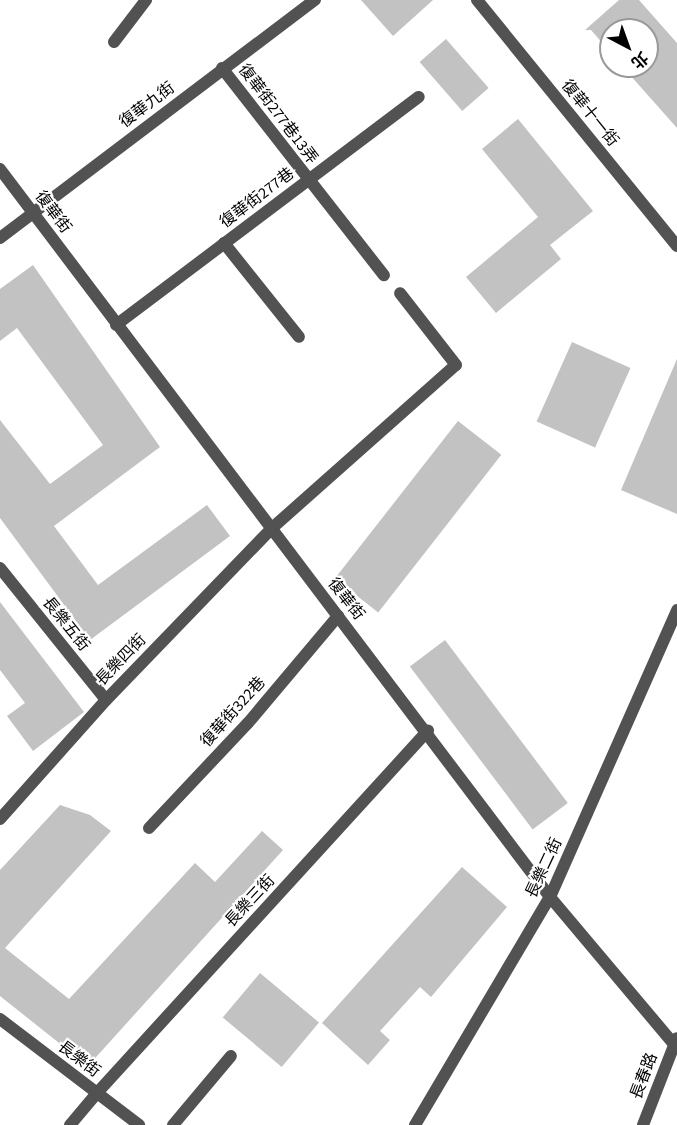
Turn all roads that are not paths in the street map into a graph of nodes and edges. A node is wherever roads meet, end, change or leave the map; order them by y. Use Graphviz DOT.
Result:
graph roads {
  1 [pos="146,0"];
  2 [pos="315,0"];
  3 [pos="477,0"];
  4 [pos="114,42"];
  5 [pos="222,68"];
  6 [pos="419,96"];
  7 [pos="0,169"];
  8 [pos="308,180"];
  9 [pos="32,213"];
  10 [pos="0,238"];
  11 [pos="224,243"];
  12 [pos="677,246"];
  13 [pos="384,275"];
  14 [pos="400,293"];
  15 [pos="116,325"];
  16 [pos="299,337"];
  17 [pos="271,529"];
  18 [pos="0,568"];
  19 [pos="677,610"];
  20 [pos="338,616"];
  21 [pos="106,700"];
  22 [pos="428,731"];
  23 [pos="0,819"];
  24 [pos="149,828"];
  25 [pos="550,897"];
  26 [pos="2,1024"];
  27 [pos="676,1041"];
  28 [pos="231,1056"];
  29 [pos="97,1093"];
  30 [pos="70,1125"];
  31 [pos="139,1125"];
  32 [pos="173,1125"];
  33 [pos="415,1125"];
  34 [pos="643,1125"];
  1 -- 4 [label="street"];
  2 -- 5 [label="street, 復華九街"];
  3 -- 12 [label="street, 復華十一街"];
  5 -- 8 [label="street, 復華街277巷13弄"];
  5 -- 9 [label="street, 復華九街"];
  6 -- 8 [label="street, 復華街277巷"];
  7 -- 9 [label="street, 復華街"];
  8 -- 11 [label="street, 復華街277巷"];
  8 -- 13 [label="street, 復華街277巷13弄"];
  9 -- 10 [label="street, 復華九街"];
  9 -- 15 [label="street, 復華街"];
  11 -- 15 [label="street, 復華街277巷"];
  11 -- 16 [label="street"];
  14 -- 17 [label="street, 長樂四街"];
  15 -- 17 [label="street, 復華街"];
  17 -- 20 [label="street, 復華街"];
  17 -- 21 [label="street, 長樂四街"];
  18 -- 21 [label="street, 長樂五街"];
  19 -- 25 [label="street, 長樂二街"];
  20 -- 22 [label="street, 復華街"];
  20 -- 24 [label="street, 復華街322巷"];
  21 -- 23 [label="street, 長樂四街"];
  22 -- 25 [label="street, 復華街"];
  22 -- 29 [label="street, 長樂三街"];
  25 -- 27 [label="street, 復華街"];
  25 -- 33 [label="street, 長樂二街"];
  26 -- 29 [label="street, 長樂街"];
  27 -- 34 [label="street, 長春路"];
  28 -- 32 [label="street"];
  29 -- 30 [label="street, 長樂三街"];
  29 -- 31 [label="street, 長樂街"];
}
